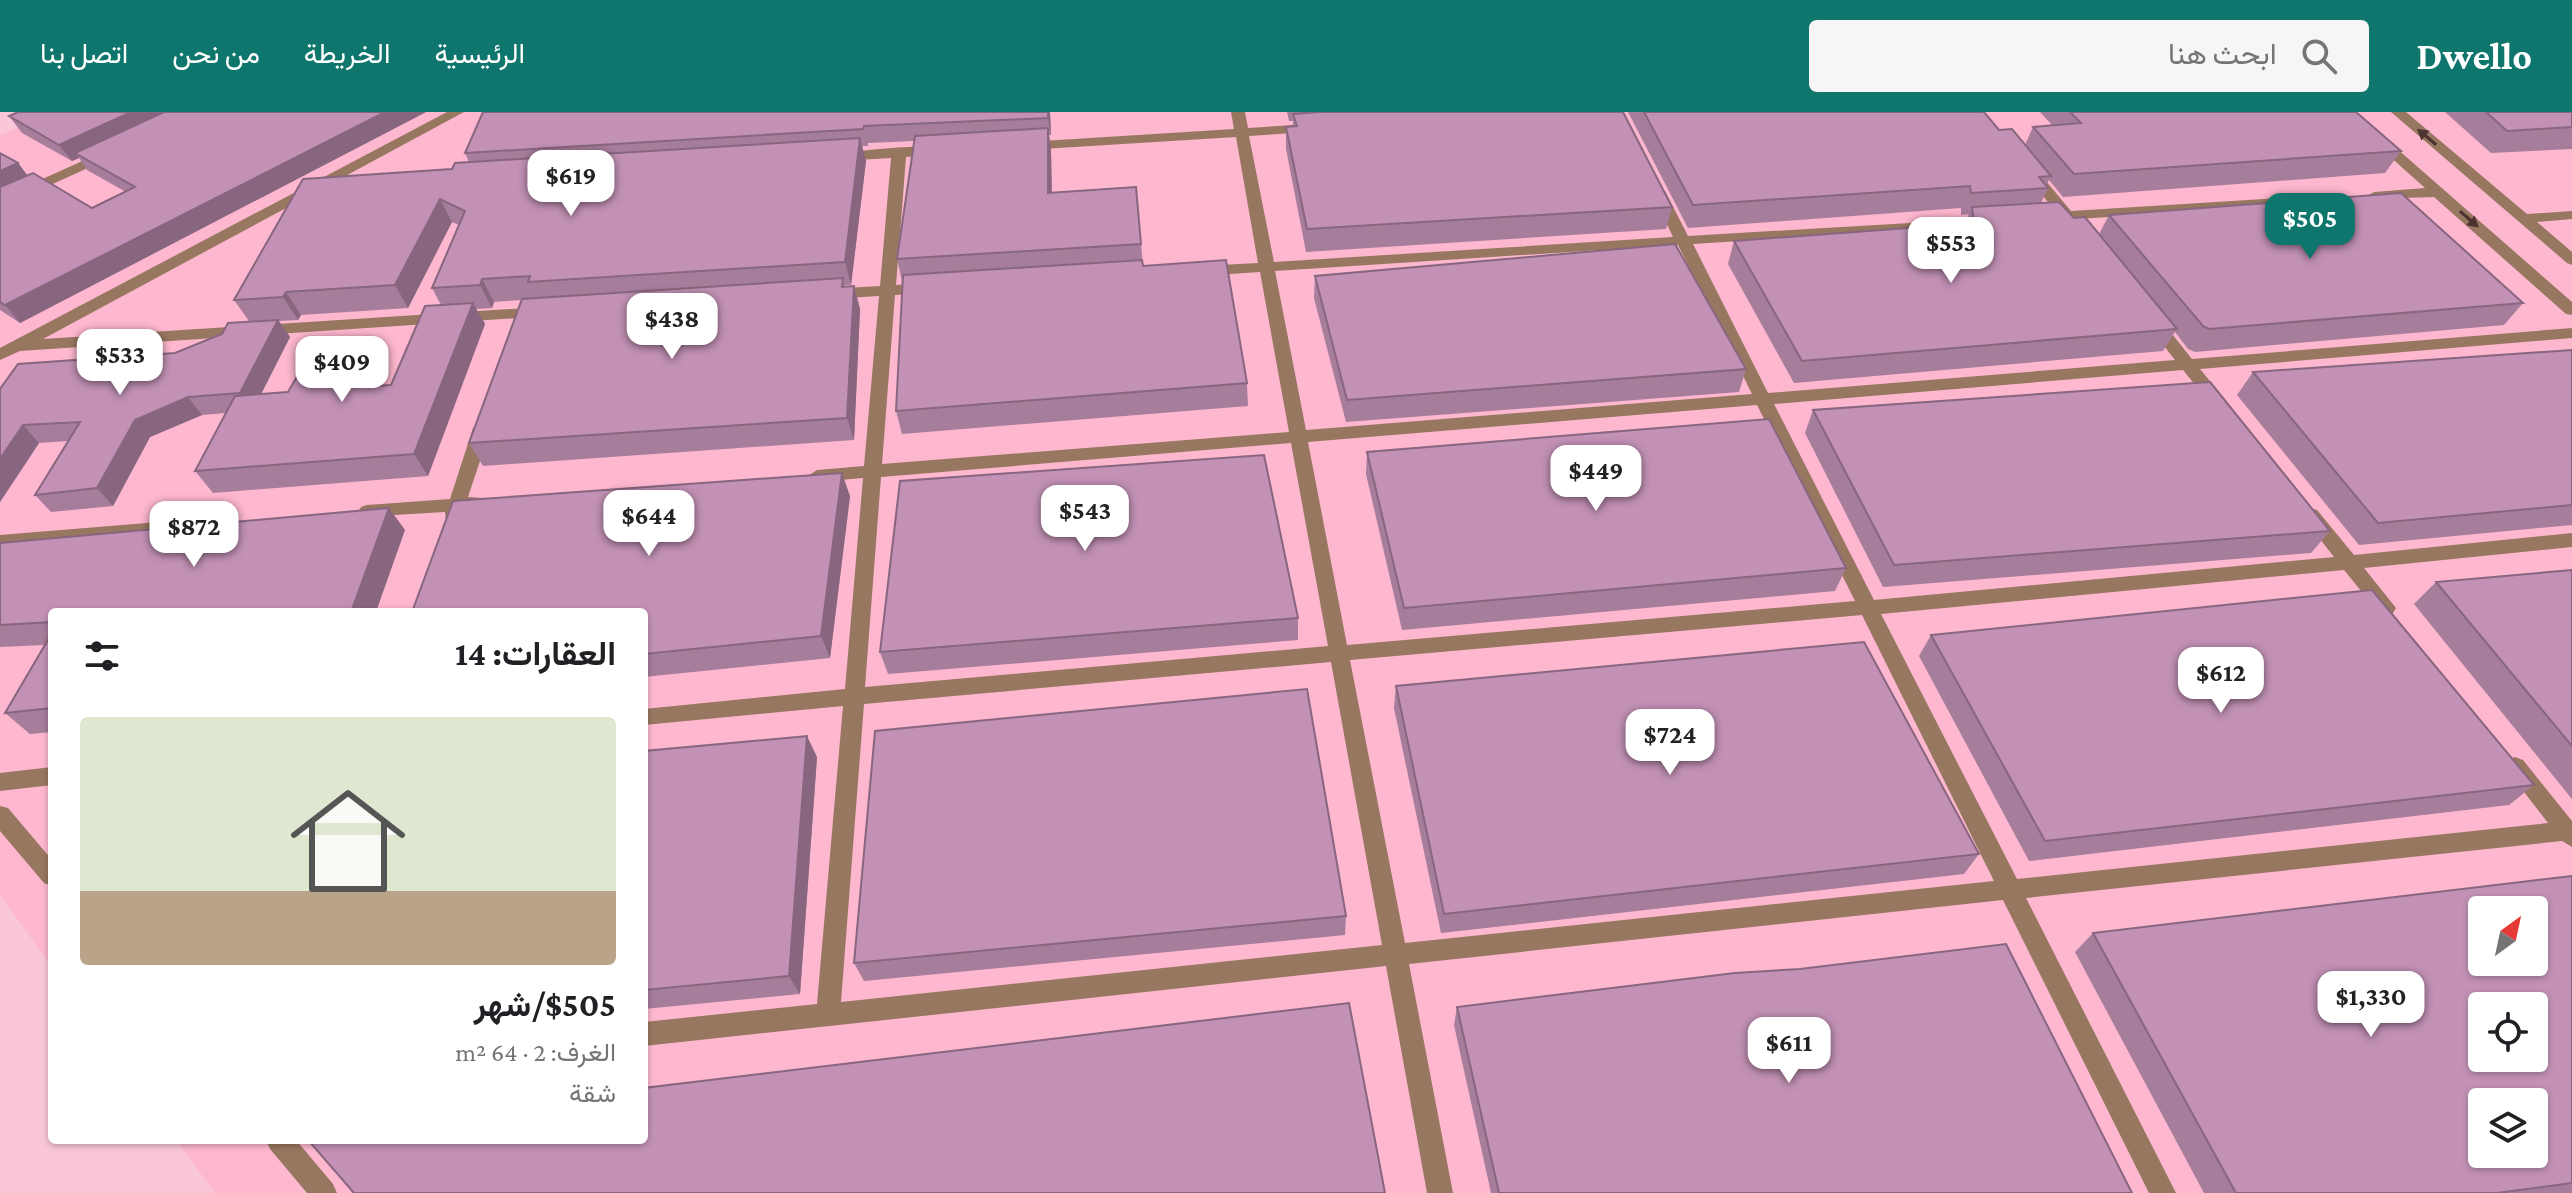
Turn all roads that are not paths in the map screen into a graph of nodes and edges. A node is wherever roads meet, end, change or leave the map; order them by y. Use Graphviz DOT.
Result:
graph roads {
  1 [pos="457,112"];
  2 [pos="1238,112"];
  3 [pos="2347,112"];
  4 [pos="2398,112"];
  5 [pos="1321,128"];
  6 [pos="1242,133"];
  7 [pos="127,145"];
  8 [pos="1008,147"];
  9 [pos="961,149"];
  10 [pos="899,153"];
  11 [pos="820,158"];
  12 [pos="2020,158"];
  13 [pos="1647,169"];
  14 [pos="347,185"];
  15 [pos="315,187"];
  16 [pos="2438,192"];
  17 [pos="0,204"];
  18 [pos="2572,215"];
  19 [pos="2067,216"];
  20 [pos="2037,218"];
  21 [pos="2524,219"];
  22 [pos="2006,220"];
  23 [pos="1683,240"];
  24 [pos="2088,240"];
  25 [pos="2572,260"];
  26 [pos="1267,266"];
  27 [pos="1188,271"];
  28 [pos="951,286"];
  29 [pos="888,290"];
  30 [pos="811,295"];
  31 [pos="2138,302"];
  32 [pos="2572,310"];
  33 [pos="565,311"];
  34 [pos="2572,333"];
  35 [pos="17,346"];
  36 [pos="0,355"];
  37 [pos="2188,364"];
  38 [pos="1763,399"];
  39 [pos="485,417"];
  40 [pos="2235,423"];
  41 [pos="1299,437"];
  42 [pos="873,471"];
  43 [pos="796,477"];
  44 [pos="503,501"];
  45 [pos="457,505"];
  46 [pos="2302,505"];
  47 [pos="347,514"];
  48 [pos="173,528"];
  49 [pos="448,532"];
  50 [pos="2572,540"];
  51 [pos="0,542"];
  52 [pos="2349,564"];
  53 [pos="1867,606"];
  54 [pos="2399,624"];
  55 [pos="1339,652"];
  56 [pos="854,696"];
  57 [pos="648,717"];
  58 [pos="2508,758"];
  59 [pos="48,776"];
  60 [pos="0,782"];
  61 [pos="0,815"];
  62 [pos="2570,832"];
  63 [pos="48,871"];
  64 [pos="2011,890"];
  65 [pos="1395,955"];
  66 [pos="828,1015"];
  67 [pos="648,1034"];
  68 [pos="282,1144"];
  69 [pos="324,1193"];
  70 [pos="1440,1193"];
  71 [pos="2163,1193"];
  1 -- 15 [label="street"];
  2 -- 6 [label="street"];
  3 -- 16 [label="street"];
  21 -- 4 [label="street, one-way"];
  5 -- 6 [label="street"];
  6 -- 8 [label="street"];
  6 -- 26 [label="street"];
  7 -- 17 [label="street"];
  9 -- 10 [label="street"];
  10 -- 11 [label="street"];
  10 -- 29 [label="street"];
  12 -- 19 [label="street"];
  13 -- 23 [label="street"];
  14 -- 15 [label="street"];
  15 -- 35 [label="street"];
  16 -- 19 [label="street"];
  16 -- 32 [label="street, one-way"];
  18 -- 21 [label="street"];
  19 -- 20 [label="street"];
  19 -- 24 [label="street"];
  21 -- 25 [label="street"];
  22 -- 23 [label="street"];
  23 -- 26 [label="street"];
  23 -- 38 [label="street"];
  26 -- 27 [label="street"];
  26 -- 41 [label="street"];
  28 -- 29 [label="street"];
  29 -- 30 [label="street"];
  29 -- 42 [label="street"];
  31 -- 37 [label="street"];
  33 -- 35 [label="street"];
  34 -- 37 [label="street"];
  35 -- 36 [label="street"];
  37 -- 38 [label="street"];
  37 -- 40 [label="street"];
  38 -- 41 [label="street"];
  38 -- 53 [label="street"];
  39 -- 45 [label="street"];
  41 -- 42 [label="street"];
  41 -- 55 [label="street"];
  42 -- 43 [label="street"];
  42 -- 56 [label="street"];
  44 -- 45 [label="street"];
  45 -- 47 [label="street"];
  45 -- 49 [label="street"];
  46 -- 52 [label="street"];
  48 -- 51 [label="street"];
  50 -- 52 [label="street"];
  52 -- 53 [label="street"];
  52 -- 54 [label="street"];
  53 -- 55 [label="street"];
  53 -- 64 [label="street"];
  55 -- 56 [label="street"];
  55 -- 65 [label="street"];
  56 -- 57 [label="street"];
  56 -- 66 [label="street"];
  58 -- 62 [label="street"];
  59 -- 60 [label="street"];
  61 -- 63 [label="street"];
  62 -- 64 [label="street"];
  64 -- 65 [label="street"];
  64 -- 71 [label="street"];
  65 -- 66 [label="street"];
  65 -- 70 [label="street"];
  66 -- 67 [label="street"];
  68 -- 69 [label="street"];
}
